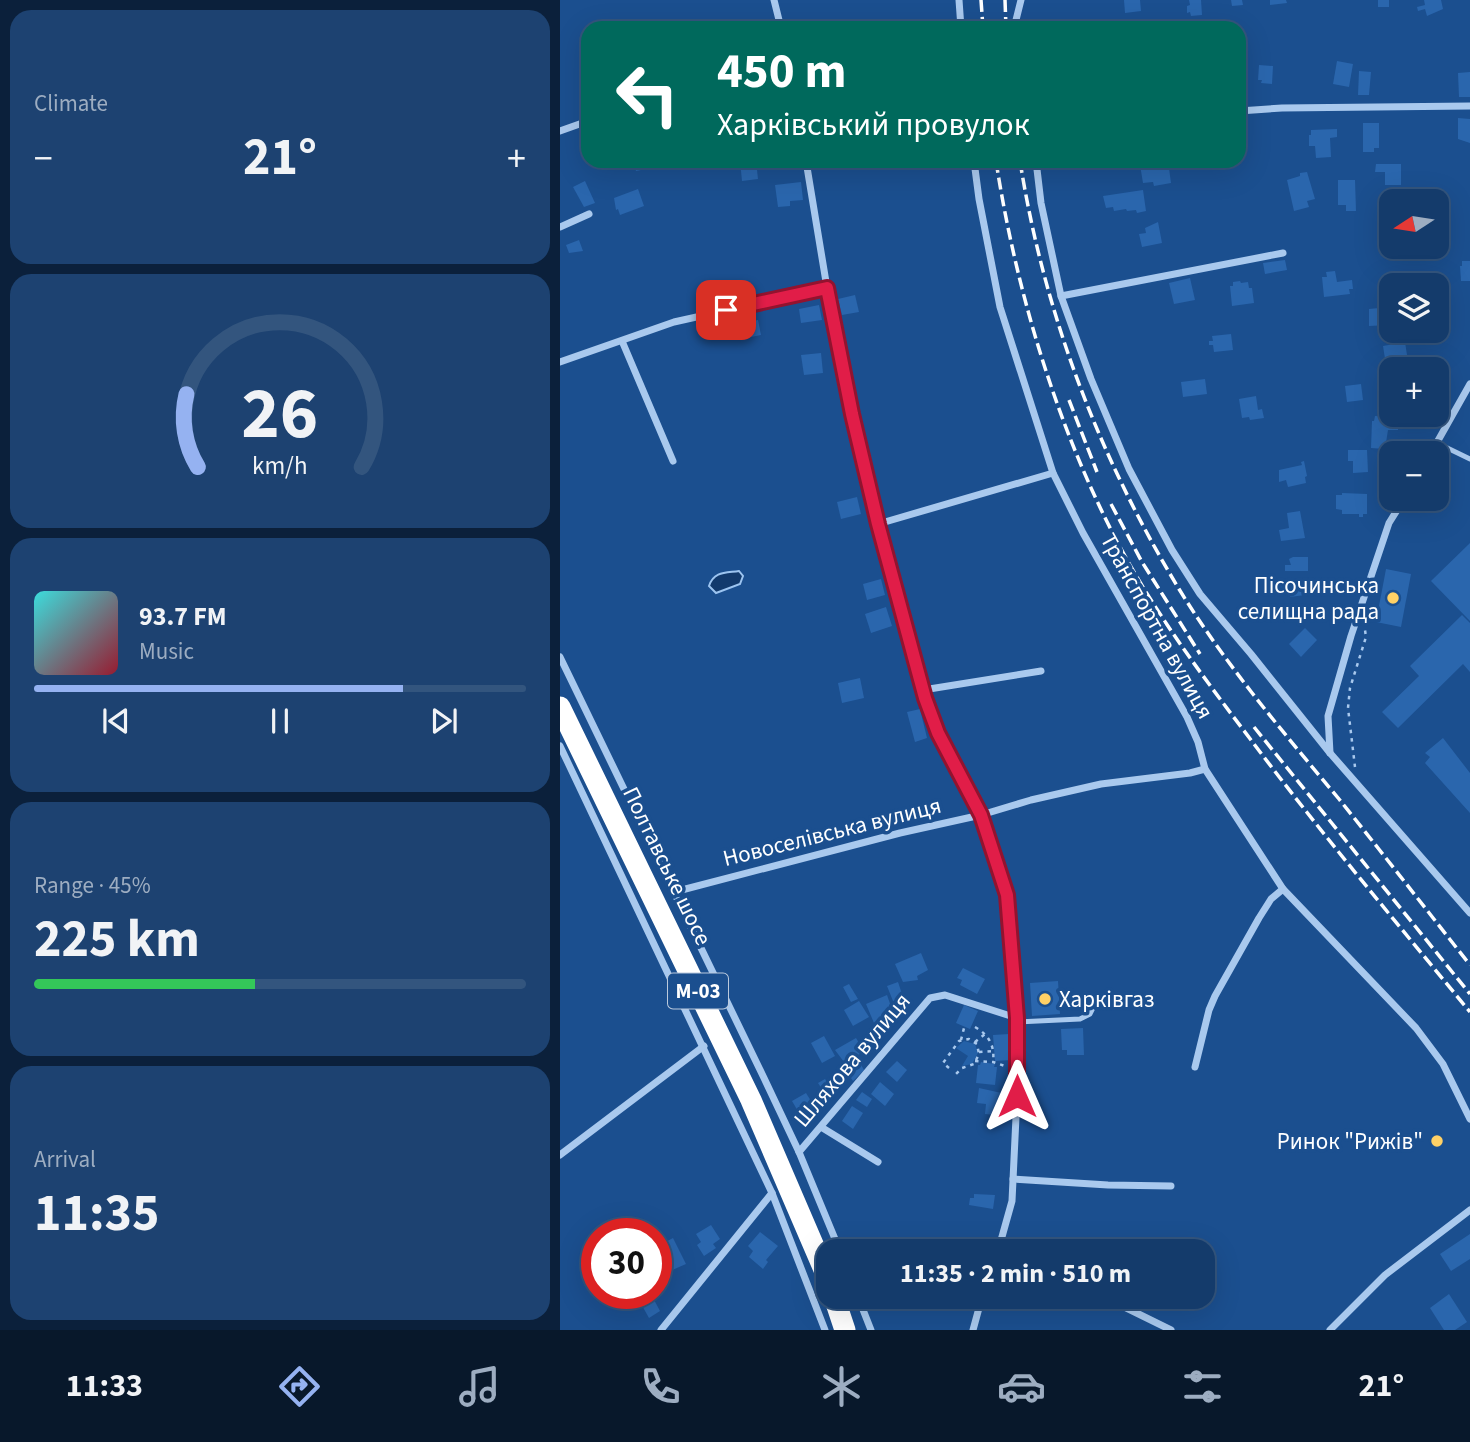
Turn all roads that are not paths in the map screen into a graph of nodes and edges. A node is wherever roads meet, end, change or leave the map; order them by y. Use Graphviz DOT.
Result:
graph roads {
  1 [pos="774,0"];
  2 [pos="959,0"];
  3 [pos="1021,0"];
  4 [pos="779,21"];
  5 [pos="960,21"];
  6 [pos="1016,21"];
  7 [pos="1470,106"];
  8 [pos="1246,111"];
  9 [pos="581,124"];
  10 [pos="560,131"];
  11 [pos="807,168"];
  12 [pos="975,168"];
  13 [pos="1038,168"];
  14 [pos="589,214"];
  15 [pos="560,227"];
  16 [pos="1283,253"];
  17 [pos="827,288"];
  18 [pos="1061,296"];
  19 [pos="622,341"];
  20 [pos="560,362"];
  21 [pos="1470,384"];
  22 [pos="1438,441"];
  23 [pos="1449,449"];
  24 [pos="1470,459"];
  25 [pos="673,461"];
  26 [pos="1053,473"];
  27 [pos="1396,511"];
  28 [pos="878,524"];
  29 [pos="560,657"];
  30 [pos="1041,671"];
  31 [pos="923,690"];
  32 [pos="560,707"];
  33 [pos="560,746"];
  34 [pos="1330,753"];
  35 [pos="1205,769"];
  36 [pos="981,815"];
  37 [pos="1283,889"];
  38 [pos="674,892"];
  39 [pos="1470,913"];
  40 [pos="1097,1000"];
  41 [pos="1017,1020"];
  42 [pos="704,1046"];
  43 [pos="1195,1067"];
  44 [pos="1470,1119"];
  45 [pos="821,1127"];
  46 [pos="799,1152"];
  47 [pos="560,1155"];
  48 [pos="878,1162"];
  49 [pos="1013,1179"];
  50 [pos="1171,1186"];
  51 [pos="772,1193"];
  52 [pos="1470,1210"];
  53 [pos="835,1239"];
  54 [pos="1001,1239"];
  55 [pos="816,1251"];
  56 [pos="838,1309"];
  57 [pos="863,1309"];
  58 [pos="979,1309"];
  59 [pos="1128,1309"];
  60 [pos="661,1330"];
  61 [pos="825,1330"];
  62 [pos="845,1330"];
  63 [pos="871,1330"];
  64 [pos="973,1330"];
  65 [pos="1171,1330"];
  66 [pos="1330,1330"];
  1 -- 4 [label="street"];
  2 -- 5 [label="street"];
  3 -- 6 [label="street"];
  7 -- 8 [label="street"];
  9 -- 10 [label="street"];
  11 -- 17 [label="street"];
  12 -- 26 [label="street, Транспортна вулиця"];
  13 -- 18 [label="street"];
  14 -- 15 [label="street"];
  16 -- 18 [label="street"];
  17 -- 19 [label="street"];
  17 -- 28 [label="street"];
  18 -- 34 [label="street"];
  19 -- 20 [label="street"];
  19 -- 25 [label="street"];
  21 -- 22 [label="street"];
  23 -- 24 [label="lane"];
  26 -- 28 [label="street"];
  26 -- 35 [label="street, Транспортна вулиця"];
  27 -- 34 [label="street"];
  28 -- 31 [label="street"];
  29 -- 38 [label="street"];
  30 -- 31 [label="street"];
  31 -- 36 [label="street"];
  32 -- 55 [label="highway, Полтавське шосе / М-03"];
  33 -- 42 [label="street"];
  34 -- 39 [label="street"];
  35 -- 36 [label="street, Новоселівська вулиця"];
  35 -- 37 [label="street, Транспортна вулиця"];
  36 -- 38 [label="street, Новоселівська вулиця"];
  36 -- 41 [label="street"];
  37 -- 43 [label="street"];
  37 -- 44 [label="street, Транспортна вулиця"];
  38 -- 46 [label="street"];
  40 -- 41 [label="lane"];
  41 -- 45 [label="street, Шляхова вулиця"];
  41 -- 49 [label="street"];
  42 -- 47 [label="street"];
  42 -- 51 [label="street"];
  45 -- 46 [label="street, Шляхова вулиця"];
  45 -- 48 [label="street"];
  46 -- 53 [label="street"];
  49 -- 50 [label="street"];
  49 -- 54 [label="street"];
  51 -- 60 [label="street"];
  51 -- 61 [label="street"];
  52 -- 66 [label="street"];
  56 -- 62 [label="highway"];
  57 -- 63 [label="street"];
  58 -- 64 [label="street"];
  59 -- 65 [label="street"];
}
